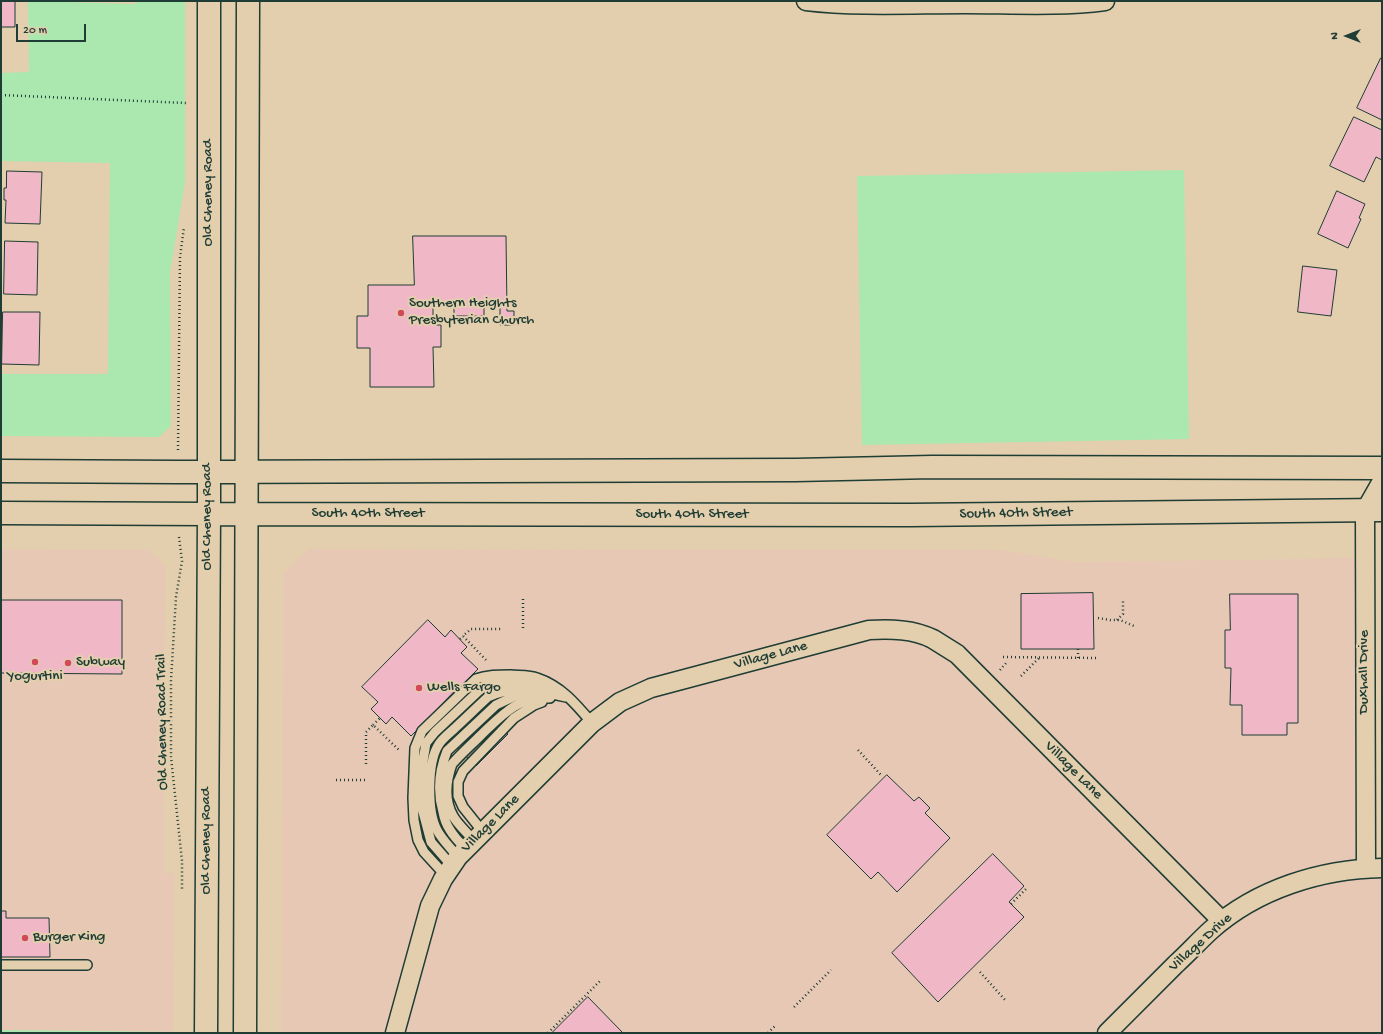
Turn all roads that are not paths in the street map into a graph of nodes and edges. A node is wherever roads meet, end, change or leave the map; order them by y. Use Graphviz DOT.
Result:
graph roads {
  1 [pos="209,1"];
  2 [pos="248,1"];
  3 [pos="806,1"];
  4 [pos="1106,1"];
  5 [pos="949,2"];
  6 [pos="1382,468"];
  7 [pos="1,471"];
  8 [pos="209,471"];
  9 [pos="246,471"];
  10 [pos="1382,481"];
  11 [pos="1373,510"];
  12 [pos="1,513"];
  13 [pos="209,514"];
  14 [pos="246,514"];
  15 [pos="571,699"];
  16 [pos="592,722"];
  17 [pos="463,853"];
  18 [pos="1374,868"];
  19 [pos="1222,921"];
  20 [pos="1,965"];
  21 [pos="87,965"];
  22 [pos="206,1033"];
  23 [pos="245,1033"];
  24 [pos="395,1033"];
  25 [pos="1107,1033"];
  1 -- 8 [label="main road, Old Cheney Road"];
  2 -- 9 [label="main road"];
  3 -- 5 [label="street"];
  4 -- 5 [label="street"];
  6 -- 9 [label="main road"];
  7 -- 8 [label="main road"];
  8 -- 9 [label="main road"];
  8 -- 13 [label="main road, Old Cheney Road"];
  9 -- 14 [label="main road"];
  10 -- 11 [label="street, Duxhall Drive"];
  11 -- 14 [label="main road, South 40th Street"];
  11 -- 18 [label="street, Duxhall Drive"];
  12 -- 13 [label="main road, South 40th Street"];
  13 -- 14 [label="main road, South 40th Street"];
  13 -- 22 [label="main road, Old Cheney Road"];
  14 -- 23 [label="main road"];
  15 -- 16 [label="lane"];
  15 -- 17 [label="lane"];
  15 -- 17 [label="lane"];
  15 -- 17 [label="lane"];
  15 -- 17 [label="lane"];
  16 -- 17 [label="street, Village Lane"];
  16 -- 19 [label="street, Village Lane"];
  17 -- 24 [label="street, Village Lane"];
  18 -- 19 [label="street, Village Drive"];
  19 -- 25 [label="street, Village Drive"];
  20 -- 21 [label="lane"];
}
